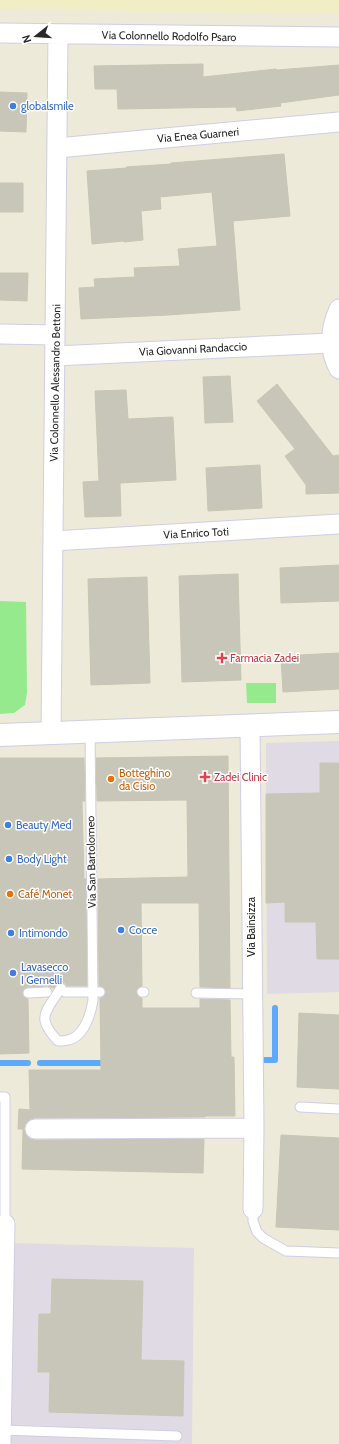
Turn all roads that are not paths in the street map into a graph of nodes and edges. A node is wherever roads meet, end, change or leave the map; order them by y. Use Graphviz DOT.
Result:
graph roads {
  1 [pos="0,33"];
  2 [pos="58,34"];
  3 [pos="339,37"];
  4 [pos="339,122"];
  5 [pos="57,148"];
  6 [pos="339,309"];
  7 [pos="0,334"];
  8 [pos="55,335"];
  9 [pos="331,343"];
  10 [pos="55,356"];
  11 [pos="339,369"];
  12 [pos="339,524"];
  13 [pos="53,541"];
  14 [pos="339,722"];
  15 [pos="250,726"];
  16 [pos="90,732"];
  17 [pos="51,733"];
  18 [pos="0,735"];
  19 [pos="47,992"];
  20 [pos="97,992"];
  21 [pos="28,993"];
  22 [pos="196,993"];
  23 [pos="252,994"];
  24 [pos="0,1097"];
  25 [pos="300,1107"];
  26 [pos="339,1109"];
  27 [pos="254,1128"];
  28 [pos="35,1129"];
  29 [pos="253,1209"];
  30 [pos="5,1224"];
  31 [pos="339,1253"];
  32 [pos="176,1436"];
  33 [pos="1,1437"];
  1 -- 2 [label="street, Via Colonnello Rodolfo Psaro"];
  2 -- 3 [label="street, Via Colonnello Rodolfo Psaro"];
  2 -- 5 [label="street, Via Colonnello Alessandro Bettoni"];
  4 -- 5 [label="street, Via Enea Guarneri"];
  5 -- 8 [label="street, Via Colonnello Alessandro Bettoni"];
  6 -- 9 [label="street"];
  7 -- 8 [label="street"];
  8 -- 10 [label="street, Via Colonnello Alessandro Bettoni"];
  9 -- 10 [label="street, Via Giovanni Randaccio"];
  9 -- 11 [label="street"];
  10 -- 13 [label="street, Via Colonnello Alessandro Bettoni"];
  12 -- 13 [label="street, Via Enrico Toti"];
  13 -- 17 [label="street, Via Colonnello Alessandro Bettoni"];
  14 -- 15 [label="street"];
  15 -- 16 [label="street"];
  15 -- 23 [label="street, Via Bainsizza"];
  16 -- 17 [label="street"];
  16 -- 20 [label="lane, Via San Bartolomeo"];
  17 -- 18 [label="street"];
  19 -- 21 [label="lane"];
  20 -- 20 [label="lane, Via San Bartolomeo"];
  22 -- 23 [label="lane"];
  23 -- 27 [label="street, Via Bainsizza"];
  24 -- 30 [label="lane"];
  25 -- 26 [label="lane"];
  27 -- 28 [label="street"];
  27 -- 29 [label="street, Via Bainsizza"];
  29 -- 31 [label="lane, Via Bainsizza"];
  30 -- 33 [label="street"];
  32 -- 33 [label="lane"];
}
